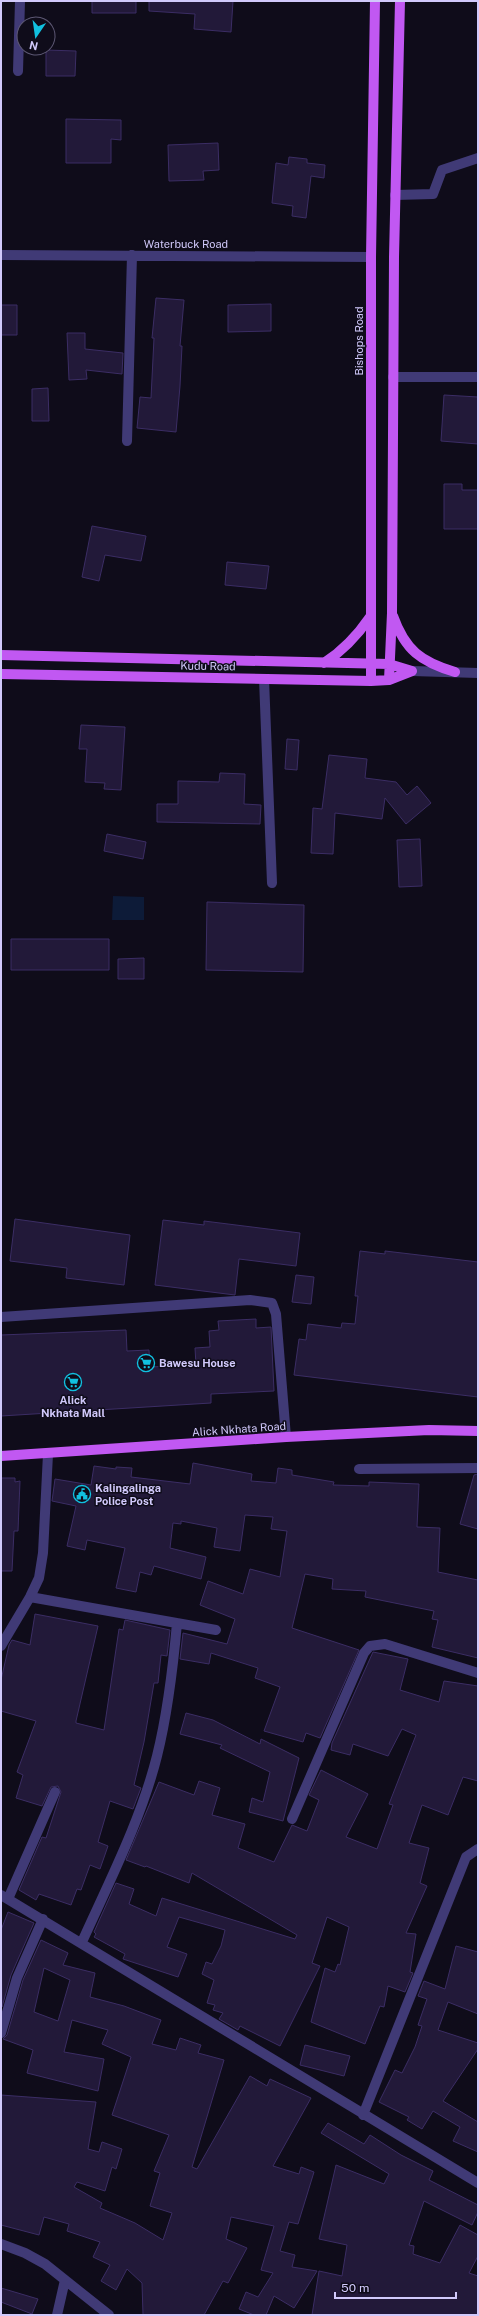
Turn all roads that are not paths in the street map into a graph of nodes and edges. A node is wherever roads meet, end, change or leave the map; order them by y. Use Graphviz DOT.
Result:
graph roads {
  1 [pos="20,1"];
  2 [pos="376,1"];
  3 [pos="400,1"];
  4 [pos="18,71"];
  5 [pos="478,158"];
  6 [pos="395,195"];
  7 [pos="1,254"];
  8 [pos="132,255"];
  9 [pos="371,257"];
  10 [pos="393,377"];
  11 [pos="478,377"];
  12 [pos="127,441"];
  13 [pos="392,613"];
  14 [pos="370,617"];
  15 [pos="1,655"];
  16 [pos="324,663"];
  17 [pos="371,663"];
  18 [pos="389,664"];
  19 [pos="412,671"];
  20 [pos="455,672"];
  21 [pos="478,672"];
  22 [pos="1,674"];
  23 [pos="264,679"];
  24 [pos="389,680"];
  25 [pos="371,681"];
  26 [pos="272,883"];
  27 [pos="1,1317"];
  28 [pos="478,1432"];
  29 [pos="286,1437"];
  30 [pos="48,1454"];
  31 [pos="1,1456"];
  32 [pos="478,1468"];
  33 [pos="359,1469"];
  34 [pos="30,1597"];
  35 [pos="177,1623"];
  36 [pos="216,1630"];
  37 [pos="1,1646"];
  38 [pos="478,1673"];
  39 [pos="55,1792"];
  40 [pos="292,1819"];
  41 [pos="478,1849"];
  42 [pos="4,1897"];
  43 [pos="43,1919"];
  44 [pos="82,1942"];
  45 [pos="1,2033"];
  46 [pos="363,2115"];
  47 [pos="478,2183"];
  48 [pos="1,2244"];
  49 [pos="65,2280"];
  50 [pos="57,2315"];
  51 [pos="109,2315"];
  1 -- 4 [label="street"];
  2 -- 9 [label="main road, Bishops Road"];
  3 -- 6 [label="main road"];
  5 -- 6 [label="street"];
  6 -- 10 [label="main road"];
  7 -- 8 [label="street, Waterbuck Road"];
  8 -- 9 [label="street, Waterbuck Road"];
  8 -- 12 [label="street"];
  9 -- 14 [label="main road, Bishops Road"];
  10 -- 11 [label="street"];
  10 -- 13 [label="main road"];
  13 -- 18 [label="main road"];
  13 -- 20 [label="main road"];
  14 -- 16 [label="main road"];
  14 -- 17 [label="main road, Bishops Road"];
  15 -- 16 [label="main road, Kudu Road"];
  16 -- 17 [label="main road, Kudu Road"];
  17 -- 18 [label="main road, Kudu Road"];
  17 -- 25 [label="main road, Bishops Road"];
  18 -- 19 [label="main road, Kudu Road"];
  18 -- 24 [label="main road"];
  19 -- 20 [label="street, Kudu Road"];
  19 -- 24 [label="main road, Kudu Road"];
  20 -- 21 [label="street, Kudu Road"];
  22 -- 23 [label="main road, Kudu Road"];
  23 -- 25 [label="main road, Kudu Road"];
  23 -- 26 [label="street"];
  24 -- 25 [label="main road, Kudu Road"];
  27 -- 29 [label="street"];
  28 -- 29 [label="main road, Alick Nkhata Road"];
  29 -- 30 [label="main road, Alick Nkhata Road"];
  30 -- 31 [label="main road, Alick Nkhata Road"];
  30 -- 34 [label="street"];
  32 -- 33 [label="street"];
  34 -- 35 [label="street"];
  34 -- 37 [label="street"];
  35 -- 36 [label="street"];
  35 -- 44 [label="street"];
  38 -- 40 [label="street"];
  39 -- 42 [label="street"];
  41 -- 46 [label="street"];
  42 -- 43 [label="street"];
  43 -- 44 [label="street"];
  43 -- 45 [label="street"];
  44 -- 46 [label="street"];
  46 -- 47 [label="street"];
  48 -- 49 [label="street"];
  49 -- 50 [label="street"];
  49 -- 51 [label="street"];
}
